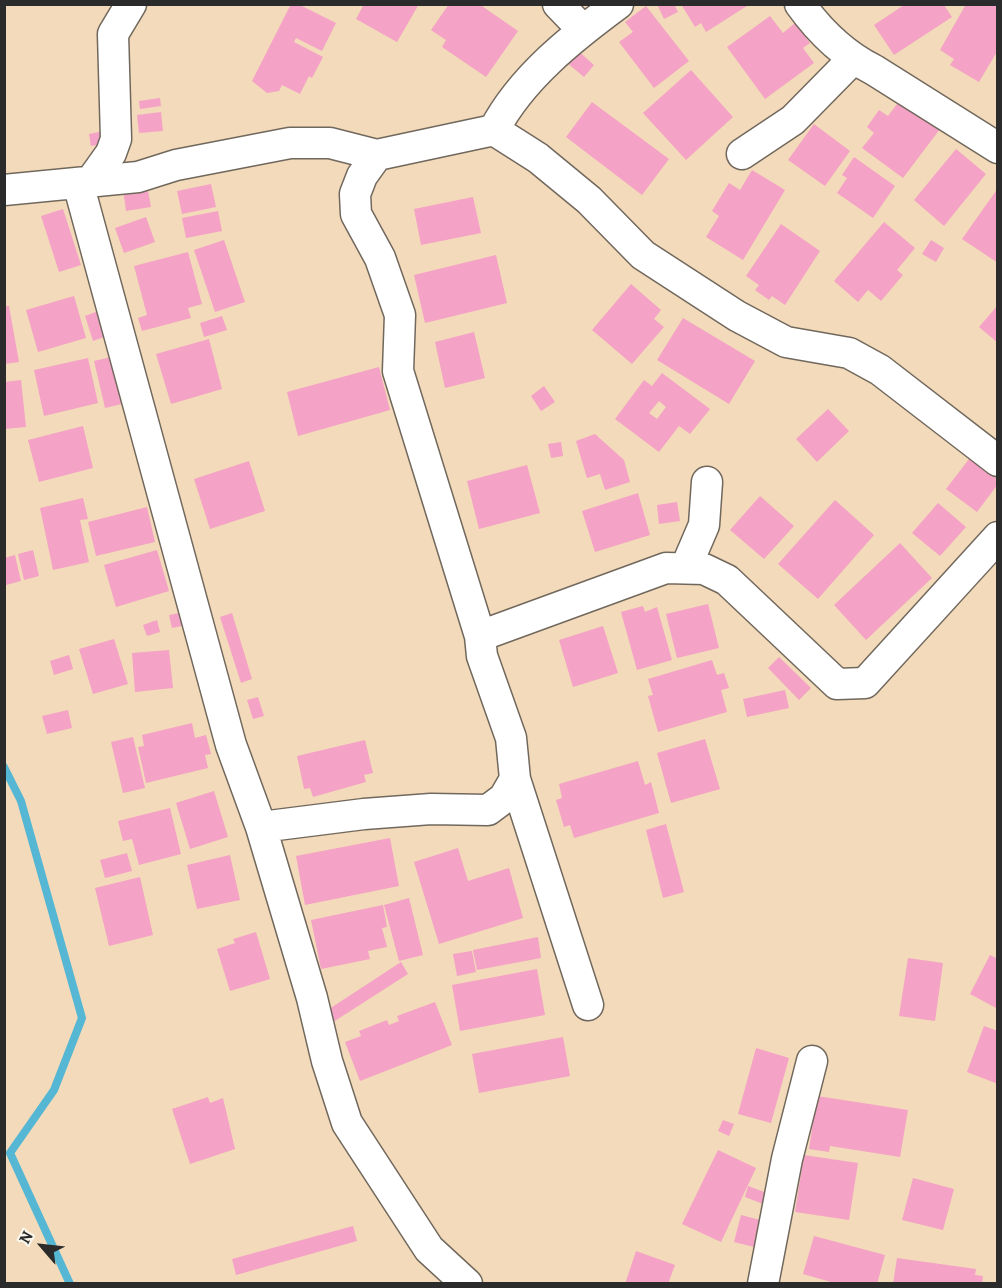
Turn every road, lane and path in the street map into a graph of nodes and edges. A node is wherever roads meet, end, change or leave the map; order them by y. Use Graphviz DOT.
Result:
graph roads {
  1 [pos="132,4"];
  2 [pos="558,4"];
  3 [pos="618,4"];
  4 [pos="800,4"];
  5 [pos="583,30"];
  6 [pos="852,60"];
  7 [pos="494,129"];
  8 [pos="998,148"];
  9 [pos="742,154"];
  10 [pos="377,155"];
  11 [pos="85,182"];
  12 [pos="4,190"];
  13 [pos="998,461"];
  14 [pos="707,482"];
  15 [pos="998,537"];
  16 [pos="686,567"];
  17 [pos="480,636"];
  18 [pos="515,779"];
  19 [pos="261,827"];
  20 [pos="588,1005"];
  21 [pos="812,1061"];
  22 [pos="467,1284"];
  23 [pos="763,1284"];
  1 -- 11 [label="street"];
  2 -- 5 [label="street"];
  3 -- 5 [label="street"];
  4 -- 6 [label="street"];
  5 -- 7 [label="street"];
  6 -- 8 [label="street"];
  6 -- 9 [label="street"];
  7 -- 10 [label="street"];
  7 -- 13 [label="street"];
  10 -- 11 [label="street"];
  10 -- 17 [label="street"];
  11 -- 12 [label="street"];
  11 -- 19 [label="street"];
  14 -- 16 [label="street"];
  15 -- 16 [label="street"];
  16 -- 17 [label="street"];
  17 -- 18 [label="street"];
  18 -- 19 [label="street"];
  18 -- 20 [label="street"];
  19 -- 22 [label="street"];
  21 -- 23 [label="street"];
}
